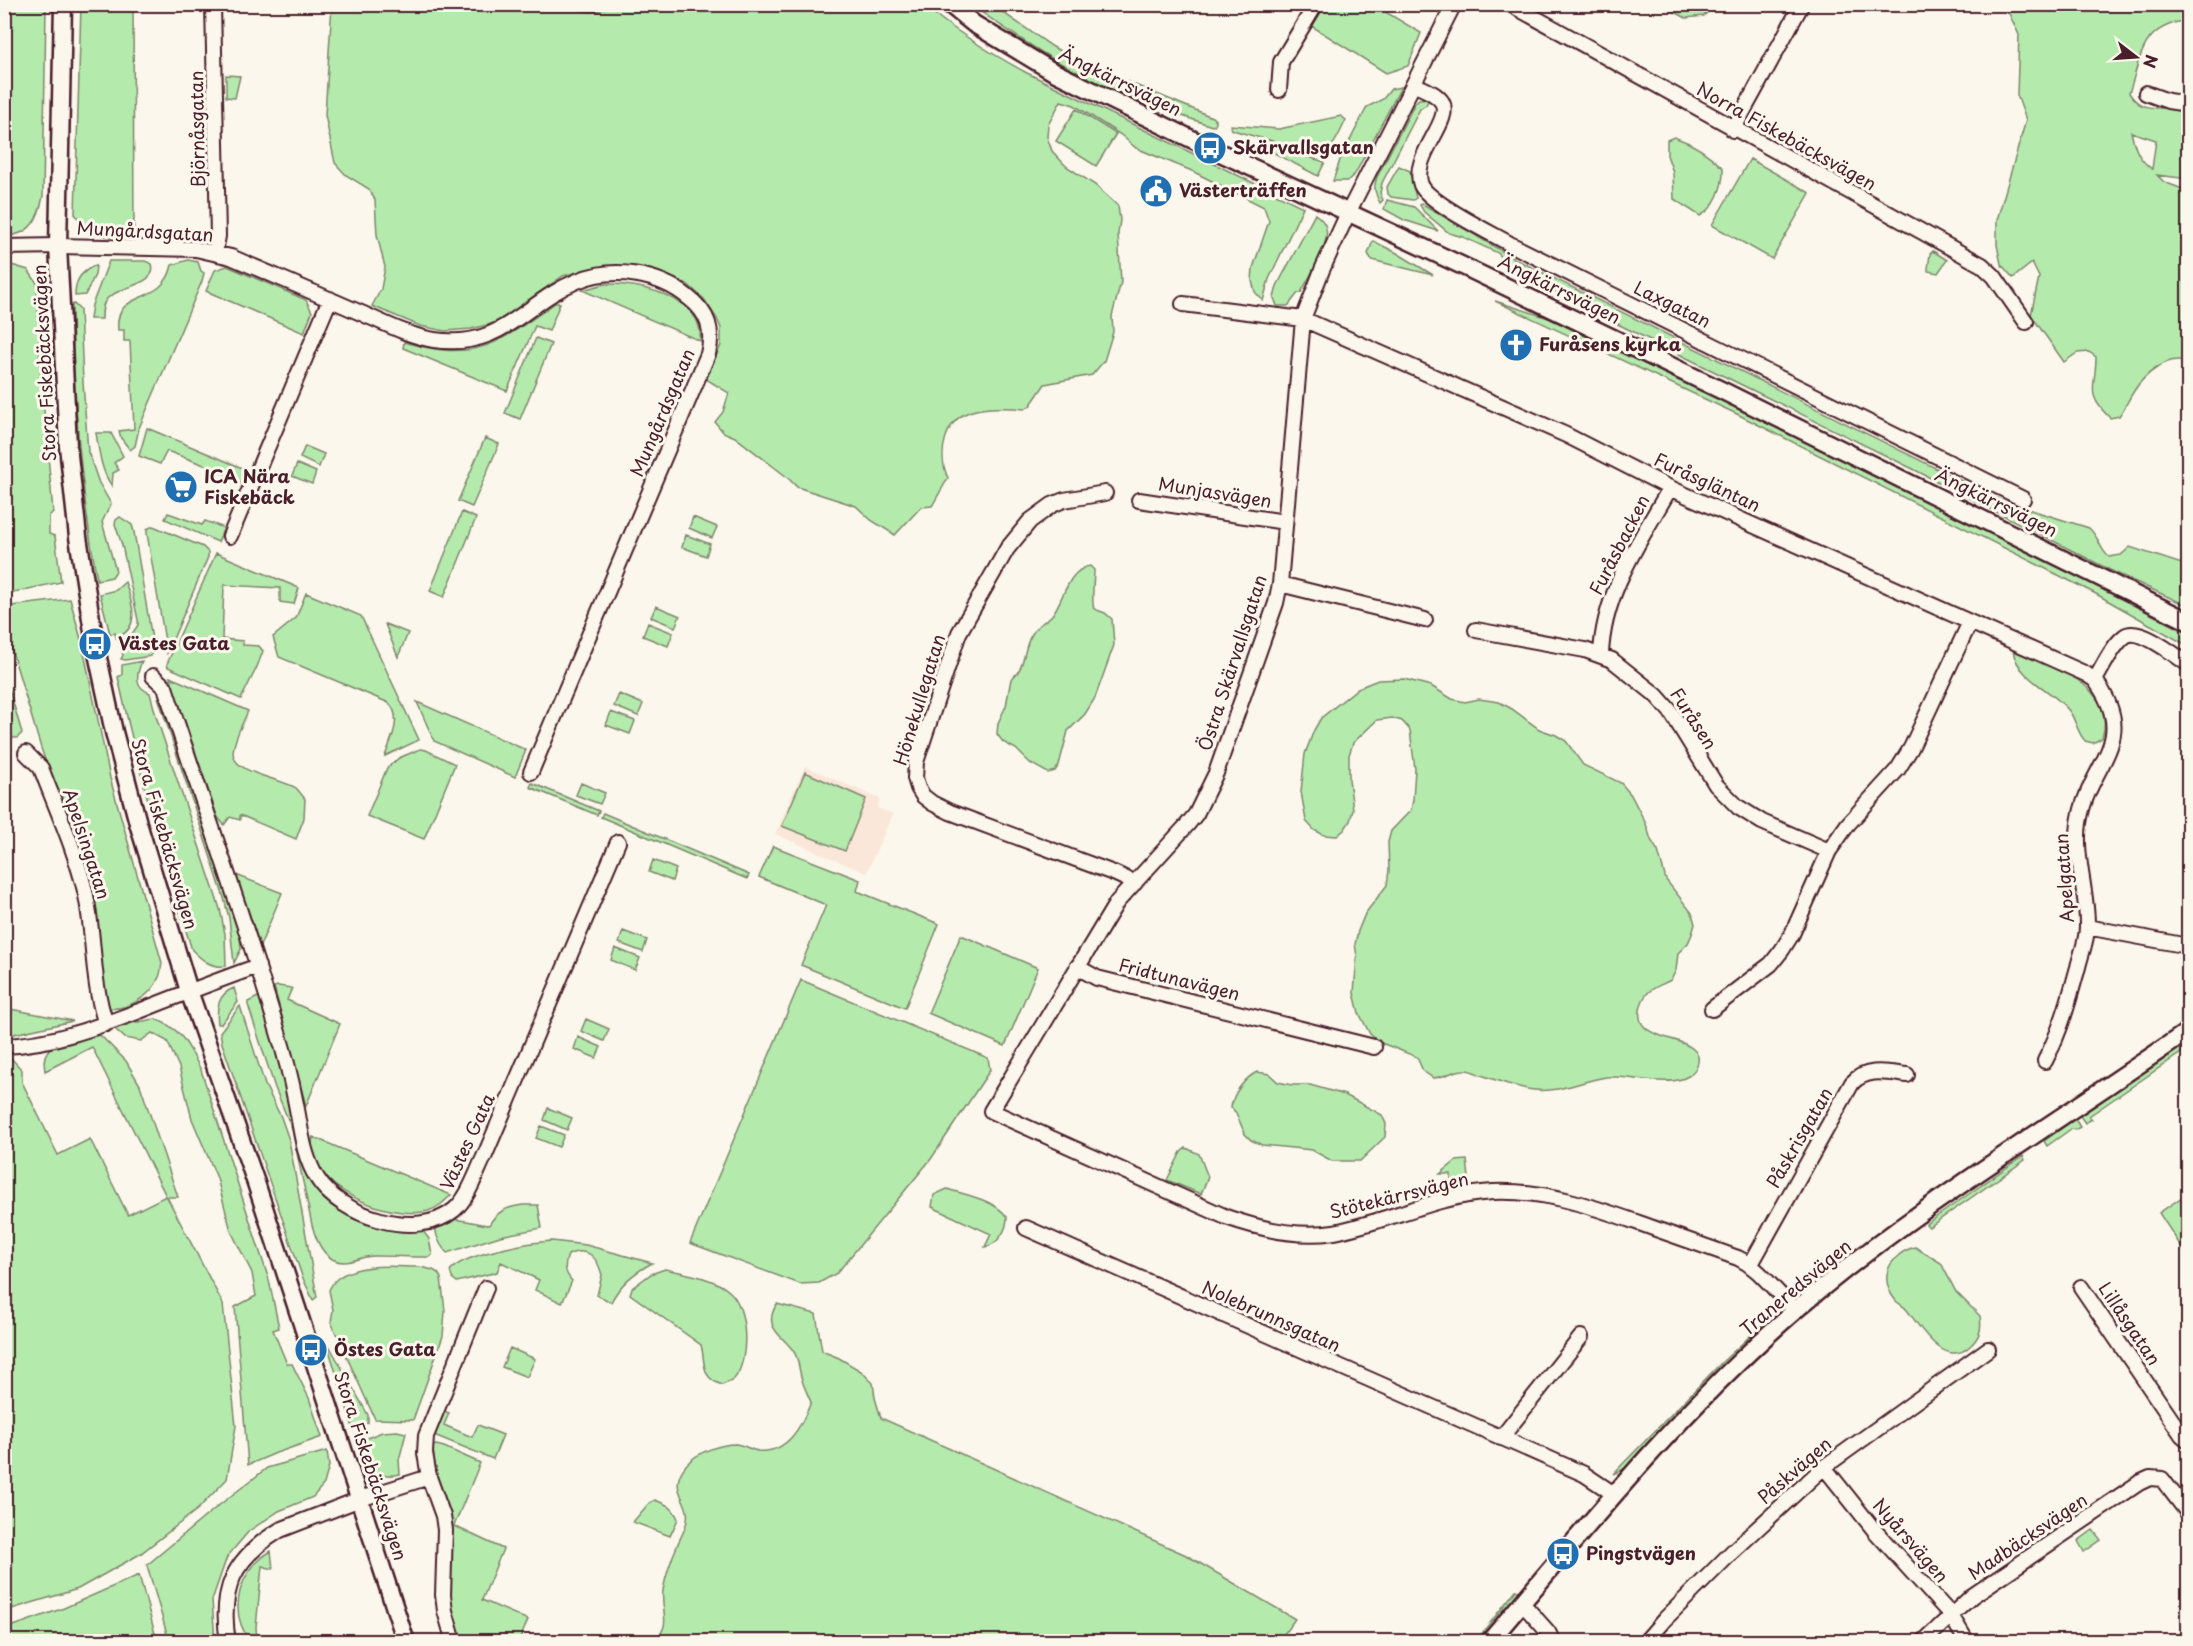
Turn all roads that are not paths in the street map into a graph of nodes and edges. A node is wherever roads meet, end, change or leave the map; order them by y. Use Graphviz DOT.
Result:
graph roads {
  1 [pos="63,4"];
  2 [pos="213,4"];
  3 [pos="949,4"];
  4 [pos="1316,4"];
  5 [pos="1454,4"];
  6 [pos="1510,4"];
  7 [pos="1802,4"];
  8 [pos="1415,85"];
  9 [pos="1279,90"];
  10 [pos="2146,93"];
  11 [pos="2188,104"];
  12 [pos="1733,130"];
  13 [pos="1348,213"];
  14 [pos="58,246"];
  15 [pos="4,247"];
  16 [pos="215,253"];
  17 [pos="330,299"];
  18 [pos="1183,304"];
  19 [pos="1303,320"];
  20 [pos="2026,322"];
  21 [pos="1670,488"];
  22 [pos="1105,493"];
  23 [pos="2023,499"];
  24 [pos="1139,500"];
  25 [pos="1285,522"];
  26 [pos="230,536"];
  27 [pos="1280,584"];
  28 [pos="1425,620"];
  29 [pos="2188,621"];
  30 [pos="1970,622"];
  31 [pos="1476,630"];
  32 [pos="1601,655"];
  33 [pos="2188,664"];
  34 [pos="153,676"];
  35 [pos="2095,680"];
  36 [pos="26,753"];
  37 [pos="531,772"];
  38 [pos="618,842"];
  39 [pos="1829,851"];
  40 [pos="1135,883"];
  41 [pos="2087,927"];
  42 [pos="2188,946"];
  43 [pos="258,966"];
  44 [pos="1077,967"];
  45 [pos="189,991"];
  46 [pos="1712,1009"];
  47 [pos="106,1024"];
  48 [pos="2188,1031"];
  49 [pos="4,1046"];
  50 [pos="1374,1047"];
  51 [pos="2045,1061"];
  52 [pos="1907,1075"];
  53 [pos="1026,1228"];
  54 [pos="1751,1264"];
  55 [pos="2082,1287"];
  56 [pos="486,1288"];
  57 [pos="1797,1310"];
  58 [pos="1581,1337"];
  59 [pos="1988,1349"];
  60 [pos="1501,1438"];
  61 [pos="2188,1440"];
  62 [pos="1824,1467"];
  63 [pos="429,1477"];
  64 [pos="1614,1494"];
  65 [pos="360,1498"];
  66 [pos="2188,1513"];
  67 [pos="1522,1603"];
  68 [pos="1950,1614"];
  69 [pos="228,1641"];
  70 [pos="406,1641"];
  71 [pos="454,1641"];
  72 [pos="1489,1641"];
  73 [pos="1553,1641"];
  74 [pos="1645,1641"];
  75 [pos="1923,1641"];
  76 [pos="1967,1641"];
  1 -- 14 [label="street, Stora Fiskebäcksvägen"];
  2 -- 16 [label="street, Björnåsgatan"];
  3 -- 13 [label="street, Ängkärrsvägen"];
  4 -- 9 [label="street"];
  5 -- 8 [label="street"];
  6 -- 12 [label="street, Norra Fiskebäcksvägen"];
  7 -- 12 [label="street"];
  8 -- 13 [label="street"];
  8 -- 23 [label="street, Laxgatan"];
  10 -- 11 [label="street"];
  12 -- 20 [label="street, Norra Fiskebäcksvägen"];
  13 -- 19 [label="street, Östra Skärvallsgatan"];
  13 -- 29 [label="street, Ängkärrsvägen"];
  14 -- 15 [label="street, Mungårdsgatan"];
  14 -- 16 [label="street, Mungårdsgatan"];
  14 -- 45 [label="street, Stora Fiskebäcksvägen"];
  16 -- 17 [label="street, Mungårdsgatan"];
  17 -- 26 [label="street"];
  17 -- 37 [label="street, Mungårdsgatan"];
  18 -- 19 [label="street"];
  19 -- 21 [label="street, Furåsgläntan"];
  19 -- 25 [label="street, Östra Skärvallsgatan"];
  21 -- 30 [label="street, Furåsgläntan"];
  21 -- 32 [label="street, Furåsbacken"];
  22 -- 40 [label="street, Hönekullegatan"];
  24 -- 25 [label="street, Munjasvägen"];
  25 -- 27 [label="street, Östra Skärvallsgatan"];
  27 -- 28 [label="street"];
  27 -- 40 [label="street, Östra Skärvallsgatan"];
  30 -- 35 [label="street, Furåsgläntan"];
  30 -- 39 [label="street"];
  31 -- 32 [label="street, Furåsen"];
  32 -- 39 [label="street, Furåsen"];
  33 -- 35 [label="street"];
  34 -- 43 [label="street, Västes Gata"];
  35 -- 41 [label="street, Apelgatan"];
  36 -- 47 [label="street, Apelsingatan"];
  38 -- 43 [label="street, Västes Gata"];
  39 -- 46 [label="street"];
  40 -- 44 [label="street"];
  41 -- 42 [label="street"];
  41 -- 51 [label="street, Apelgatan"];
  43 -- 45 [label="street"];
  44 -- 50 [label="street, Fridtunavägen"];
  44 -- 54 [label="street, Stötekärrsvägen"];
  45 -- 47 [label="street"];
  45 -- 65 [label="street, Stora Fiskebäcksvägen"];
  47 -- 49 [label="street"];
  48 -- 57 [label="street, Traneredsvägen"];
  52 -- 54 [label="street, Påskrisgatan"];
  53 -- 60 [label="street, Nolebrunnsgatan"];
  54 -- 57 [label="street, Stötekärrsvägen"];
  55 -- 61 [label="street, Lillåsgatan"];
  56 -- 63 [label="street"];
  57 -- 64 [label="street, Traneredsvägen"];
  58 -- 60 [label="street"];
  59 -- 62 [label="street, Påskvägen"];
  60 -- 64 [label="street, Nolebrunnsgatan"];
  62 -- 68 [label="street, Nyårsvägen"];
  62 -- 74 [label="street, Påskvägen"];
  63 -- 65 [label="street"];
  63 -- 71 [label="street"];
  64 -- 67 [label="street, Traneredsvägen"];
  65 -- 69 [label="street"];
  65 -- 70 [label="street, Stora Fiskebäcksvägen"];
  66 -- 68 [label="street, Madbäcksvägen"];
  67 -- 72 [label="street, Traneredsvägen"];
  67 -- 73 [label="street"];
  68 -- 75 [label="street, Madbäcksvägen"];
  68 -- 76 [label="street, Nyårsvägen"];
}
